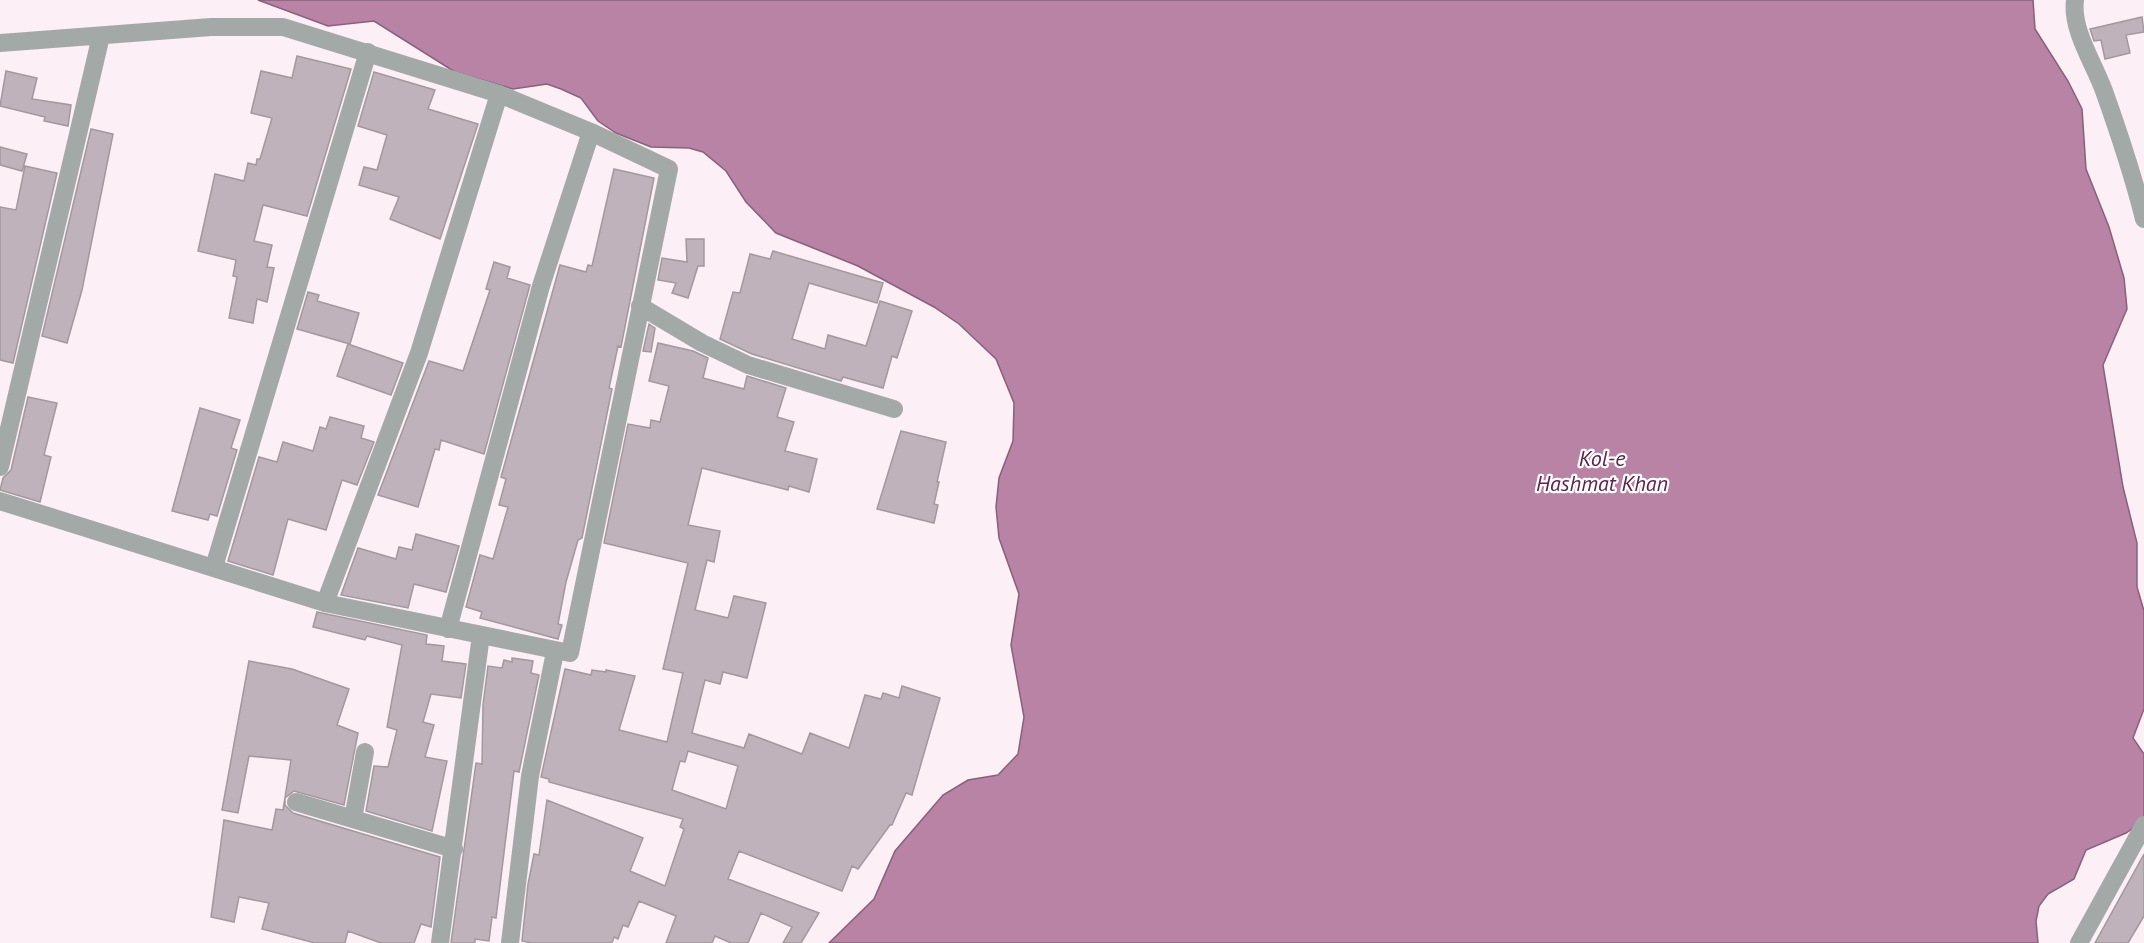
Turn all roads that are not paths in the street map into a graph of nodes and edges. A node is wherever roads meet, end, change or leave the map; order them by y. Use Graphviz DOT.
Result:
graph roads {
  1 [pos="2074,0"];
  2 [pos="101,36"];
  3 [pos="0,43"];
  4 [pos="368,52"];
  5 [pos="499,94"];
  6 [pos="591,132"];
  7 [pos="2144,219"];
  8 [pos="640,306"];
  9 [pos="894,409"];
  10 [pos="0,467"];
  11 [pos="0,501"];
  12 [pos="214,567"];
  13 [pos="325,603"];
  14 [pos="448,629"];
  15 [pos="481,635"];
  16 [pos="555,652"];
  17 [pos="365,752"];
  18 [pos="296,802"];
  19 [pos="352,819"];
  20 [pos="2144,825"];
  21 [pos="454,849"];
  22 [pos="440,943"];
  23 [pos="511,943"];
  24 [pos="2079,943"];
  1 -- 7 [label="street"];
  2 -- 3 [label="street"];
  2 -- 4 [label="street"];
  2 -- 10 [label="street"];
  4 -- 5 [label="street"];
  4 -- 12 [label="street"];
  5 -- 6 [label="street"];
  5 -- 13 [label="street"];
  6 -- 8 [label="street"];
  6 -- 14 [label="street"];
  8 -- 9 [label="street"];
  8 -- 16 [label="street"];
  11 -- 12 [label="street"];
  12 -- 13 [label="street"];
  13 -- 14 [label="street"];
  14 -- 15 [label="street"];
  15 -- 16 [label="street"];
  15 -- 21 [label="street"];
  16 -- 23 [label="street"];
  17 -- 19 [label="street"];
  18 -- 19 [label="street"];
  19 -- 21 [label="street"];
  20 -- 24 [label="street"];
  21 -- 22 [label="street"];
}
